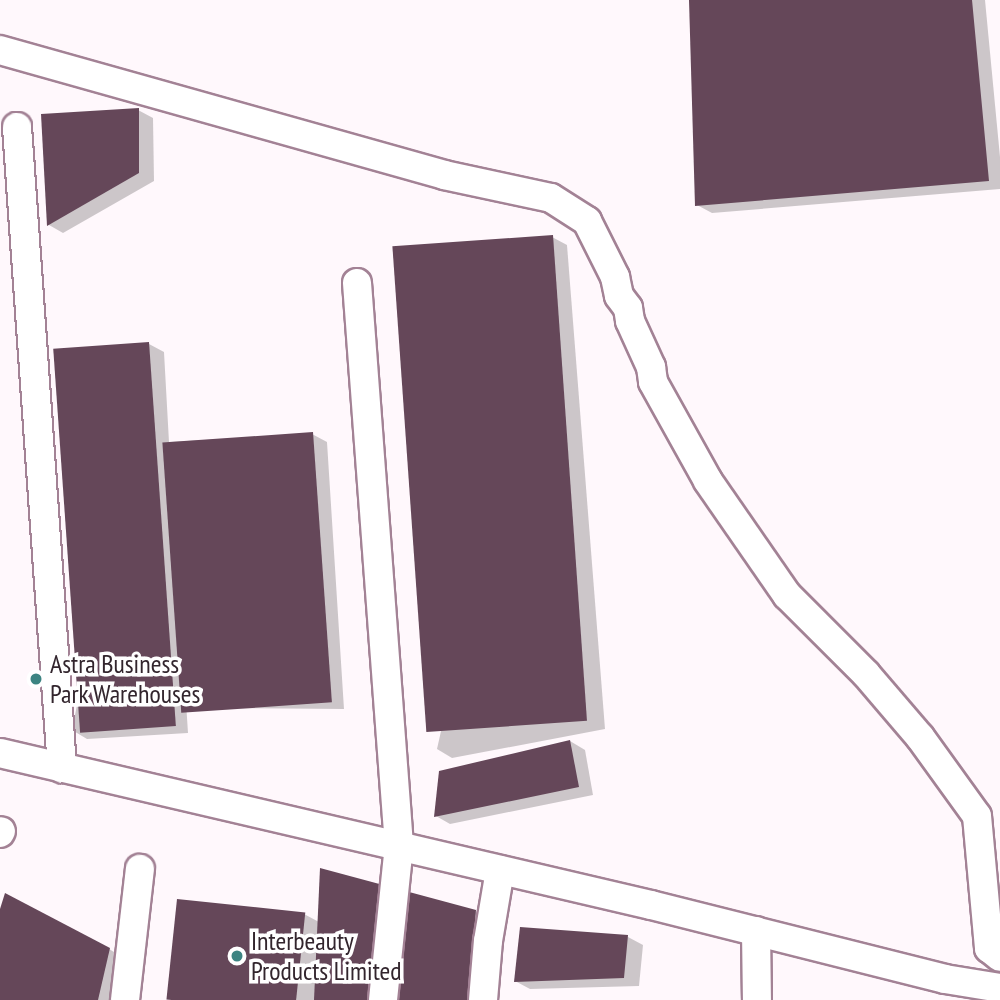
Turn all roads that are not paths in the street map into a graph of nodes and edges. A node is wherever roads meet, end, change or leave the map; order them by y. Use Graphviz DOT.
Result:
graph roads {
  1 [pos="0,50"];
  2 [pos="17,127"];
  3 [pos="357,283"];
  4 [pos="0,753"];
  5 [pos="62,768"];
  6 [pos="399,845"];
  7 [pos="140,869"];
  8 [pos="499,870"];
  9 [pos="756,932"];
  10 [pos="1000,957"];
  11 [pos="1000,988"];
  12 [pos="125,1000"];
  13 [pos="383,1000"];
  14 [pos="483,1000"];
  15 [pos="757,1000"];
  1 -- 10 [label="lane"];
  2 -- 5 [label="lane"];
  3 -- 6 [label="lane"];
  4 -- 5 [label="lane"];
  5 -- 6 [label="lane"];
  6 -- 8 [label="lane"];
  6 -- 13 [label="lane"];
  7 -- 12 [label="lane"];
  8 -- 9 [label="lane"];
  8 -- 14 [label="lane"];
  9 -- 11 [label="lane"];
  9 -- 15 [label="lane"];
}
